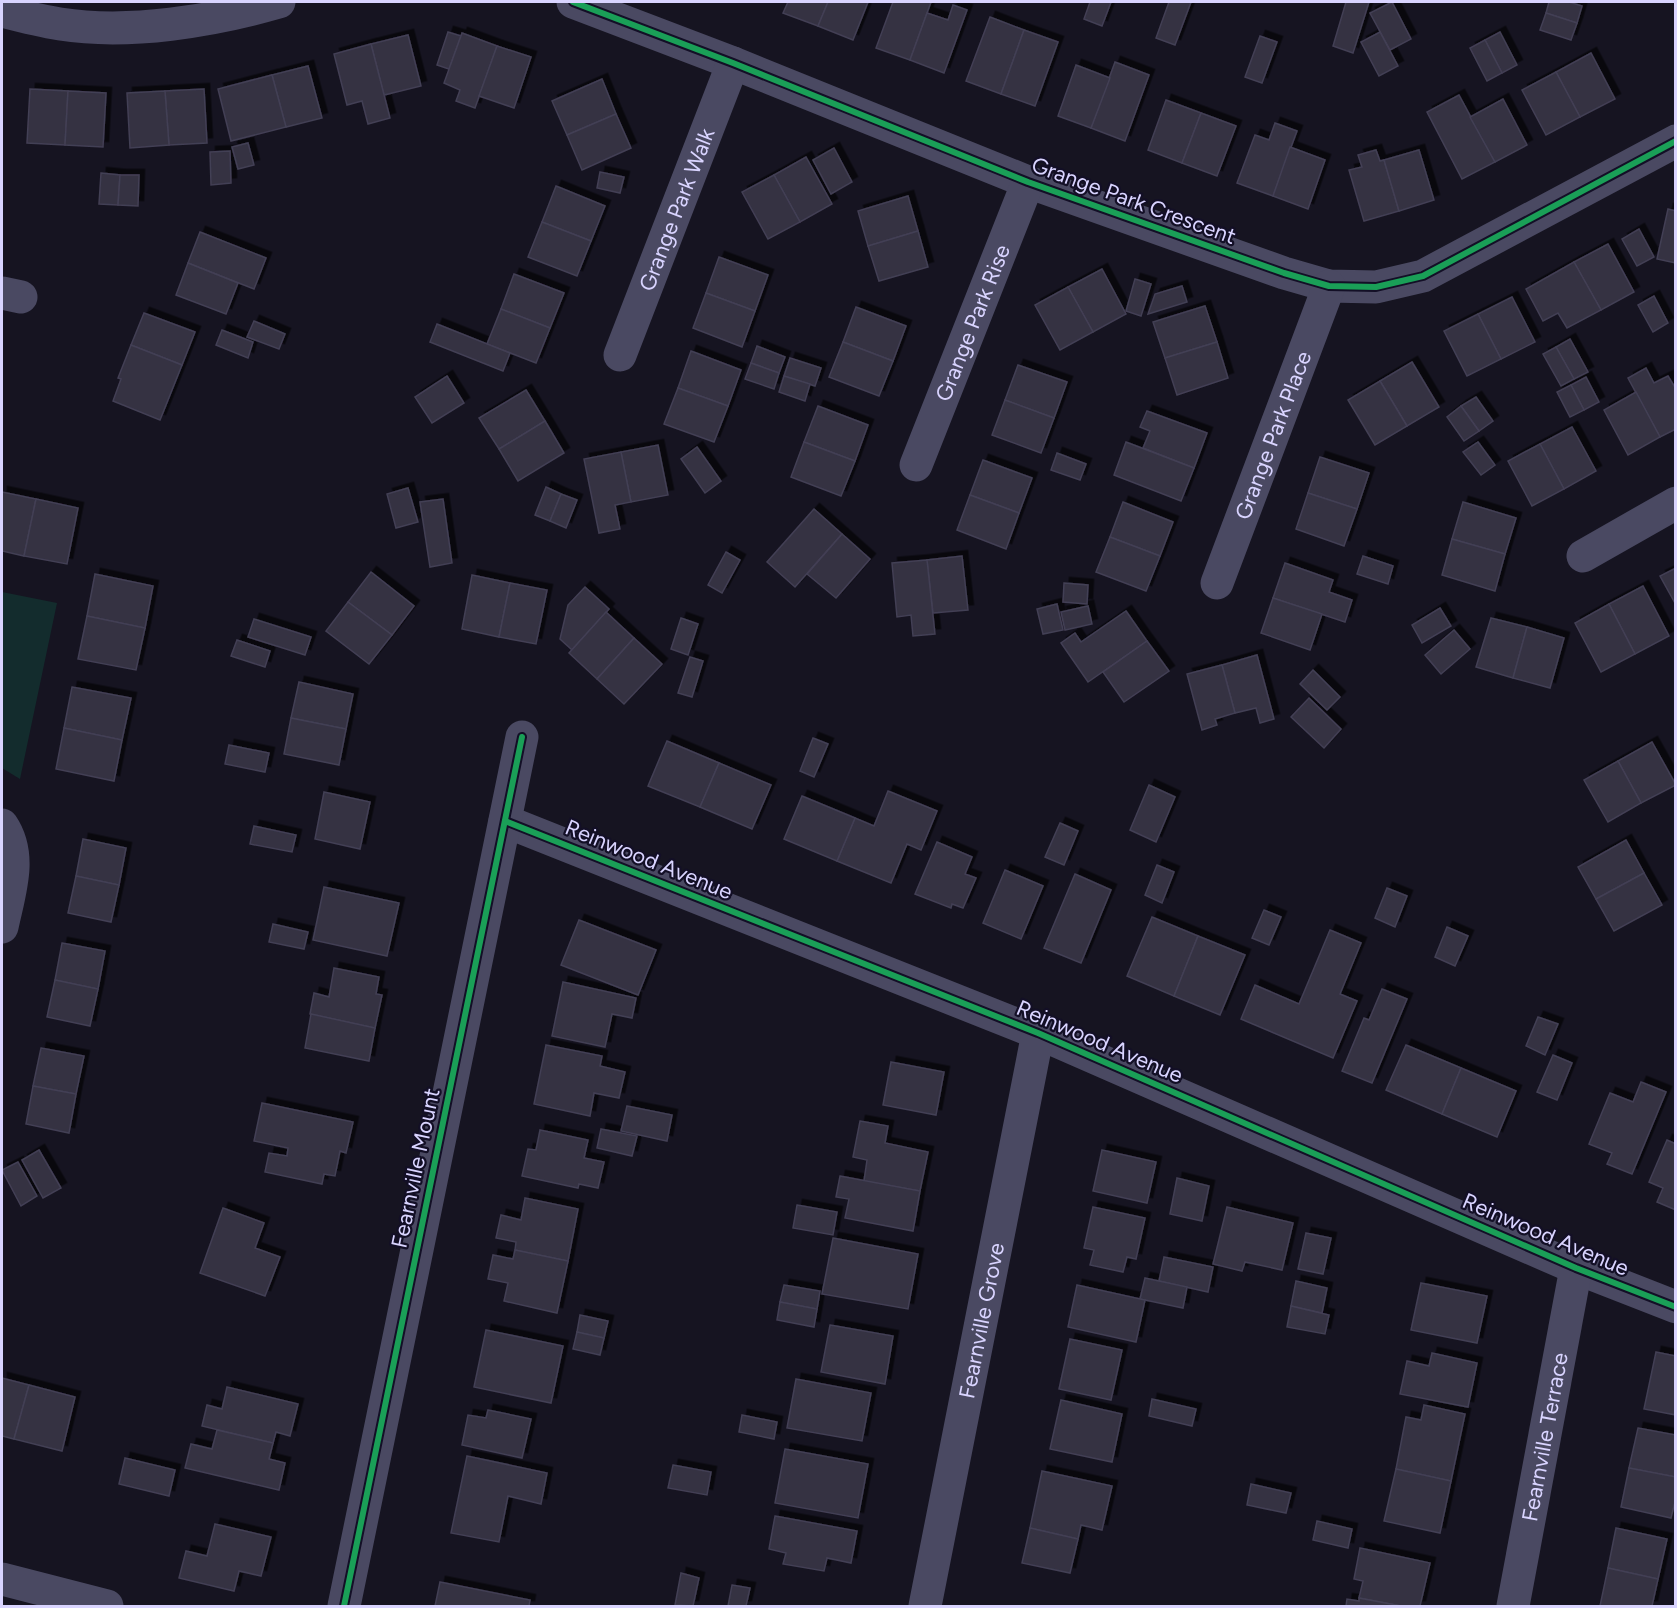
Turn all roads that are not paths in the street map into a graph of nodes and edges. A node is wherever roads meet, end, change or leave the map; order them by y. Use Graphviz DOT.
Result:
graph roads {
  1 [pos="279,2"];
  2 [pos="573,2"];
  3 [pos="2,11"];
  4 [pos="733,63"];
  5 [pos="1676,141"];
  6 [pos="1028,182"];
  7 [pos="1329,286"];
  8 [pos="620,355"];
  9 [pos="916,465"];
  10 [pos="1676,503"];
  11 [pos="1582,556"];
  12 [pos="1217,584"];
  13 [pos="522,737"];
  14 [pos="505,821"];
  15 [pos="2,825"];
  16 [pos="2,927"];
  17 [pos="1038,1034"];
  18 [pos="1576,1268"];
  19 [pos="1676,1307"];
  20 [pos="2,1579"];
  21 [pos="107,1606"];
  22 [pos="344,1606"];
  23 [pos="925,1606"];
  24 [pos="1513,1606"];
  1 -- 3 [label="street"];
  2 -- 4 [label="street, Grange Park Crescent"];
  4 -- 6 [label="street, Grange Park Crescent"];
  4 -- 8 [label="street, Grange Park Walk"];
  5 -- 7 [label="street, Grange Park Crescent"];
  6 -- 7 [label="street, Grange Park Crescent"];
  6 -- 9 [label="street, Grange Park Rise"];
  7 -- 12 [label="street, Grange Park Place"];
  10 -- 11 [label="street"];
  13 -- 14 [label="street, Fearnville Mount"];
  14 -- 17 [label="street, Reinwood Avenue"];
  14 -- 22 [label="street, Fearnville Mount"];
  15 -- 16 [label="street"];
  17 -- 18 [label="street, Reinwood Avenue"];
  17 -- 23 [label="street, Fearnville Grove"];
  18 -- 19 [label="street, Reinwood Avenue"];
  18 -- 24 [label="street, Fearnville Terrace"];
  20 -- 21 [label="street"];
}
